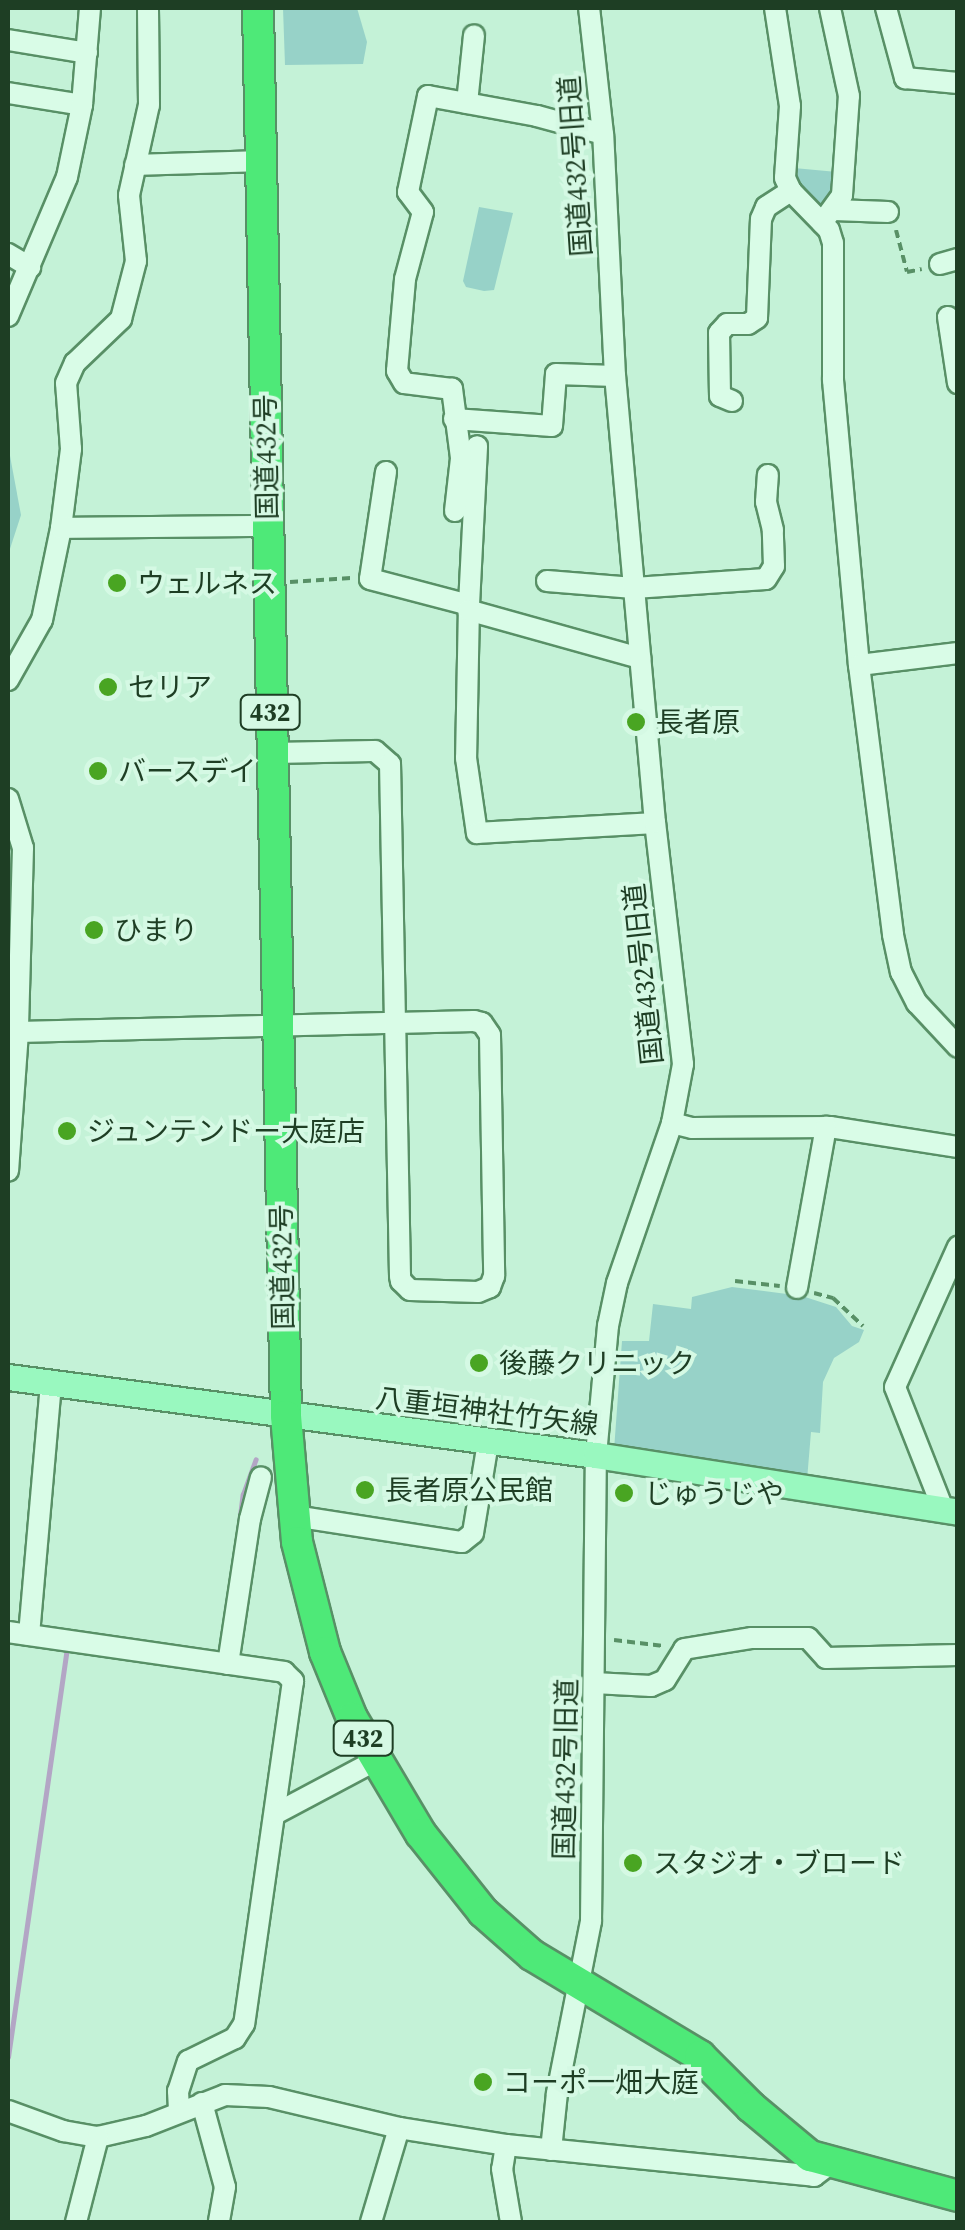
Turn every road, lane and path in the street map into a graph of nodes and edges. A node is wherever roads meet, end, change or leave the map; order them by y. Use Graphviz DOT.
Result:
graph roads {
  1 [pos="90,8"];
  2 [pos="148,8"];
  3 [pos="258,8"];
  4 [pos="588,8"];
  5 [pos="774,8"];
  6 [pos="830,8"];
  7 [pos="886,8"];
  8 [pos="474,34"];
  9 [pos="8,40"];
  10 [pos="87,53"];
  11 [pos="958,83"];
  12 [pos="8,93"];
  13 [pos="467,103"];
  14 [pos="82,105"];
  15 [pos="603,134"];
  16 [pos="260,161"];
  17 [pos="135,164"];
  18 [pos="790,192"];
  19 [pos="888,212"];
  20 [pos="828,216"];
  21 [pos="8,254"];
  22 [pos="949,262"];
  23 [pos="30,266"];
  24 [pos="8,316"];
  25 [pos="948,317"];
  26 [pos="616,376"];
  27 [pos="958,384"];
  28 [pos="732,402"];
  29 [pos="454,419"];
  30 [pos="478,446"];
  31 [pos="386,472"];
  32 [pos="768,476"];
  33 [pos="455,512"];
  34 [pos="267,526"];
  35 [pos="60,528"];
  36 [pos="370,578"];
  37 [pos="547,581"];
  38 [pos="268,582"];
  39 [pos="634,588"];
  40 [pos="468,608"];
  41 [pos="958,653"];
  42 [pos="640,658"];
  43 [pos="859,665"];
  44 [pos="8,680"];
  45 [pos="271,753"];
  46 [pos="8,799"];
  47 [pos="655,823"];
  48 [pos="396,1023"];
  49 [pos="276,1026"];
  50 [pos="18,1032"];
  51 [pos="953,1033"];
  52 [pos="672,1123"];
  53 [pos="826,1126"];
  54 [pos="958,1147"];
  55 [pos="8,1171"];
  56 [pos="958,1247"];
  57 [pos="798,1288"];
  58 [pos="8,1377"];
  59 [pos="51,1384"];
  60 [pos="286,1416"];
  61 [pos="488,1442"];
  62 [pos="596,1456"];
  63 [pos="260,1478"];
  64 [pos="950,1510"];
  65 [pos="294,1516"];
  66 [pos="18,1634"];
  67 [pos="594,1638"];
  68 [pos="680,1653"];
  69 [pos="958,1655"];
  70 [pos="228,1664"];
  71 [pos="594,1682"];
  72 [pos="376,1761"];
  73 [pos="277,1812"];
  74 [pos="579,1986"];
  75 [pos="202,2103"];
  76 [pos="8,2112"];
  77 [pos="179,2112"];
  78 [pos="399,2128"];
  79 [pos="98,2137"];
  80 [pos="506,2145"];
  81 [pos="551,2150"];
  82 [pos="830,2164"];
  83 [pos="958,2196"];
  84 [pos="76,2222"];
  85 [pos="218,2222"];
  86 [pos="372,2222"];
  87 [pos="510,2222"];
  1 -- 10 [label="street"];
  2 -- 17 [label="street"];
  3 -- 16 [label="highway, 国道432号 / 432"];
  4 -- 15 [label="street, 国道432号旧道"];
  5 -- 18 [label="street"];
  6 -- 20 [label="street"];
  7 -- 11 [label="street"];
  8 -- 13 [label="street"];
  9 -- 10 [label="street"];
  10 -- 14 [label="street"];
  12 -- 14 [label="street"];
  13 -- 15 [label="street"];
  13 -- 29 [label="street"];
  14 -- 23 [label="street"];
  15 -- 26 [label="street, 国道432号旧道"];
  16 -- 17 [label="street"];
  16 -- 34 [label="highway, 国道432号 / 432"];
  17 -- 35 [label="street"];
  18 -- 20 [label="street"];
  18 -- 28 [label="street"];
  19 -- 20 [label="street"];
  19 -- 22 [label="path"];
  20 -- 43 [label="street"];
  21 -- 23 [label="street"];
  23 -- 24 [label="street"];
  25 -- 27 [label="street"];
  26 -- 29 [label="street"];
  26 -- 39 [label="street, 国道432号旧道"];
  29 -- 33 [label="street"];
  30 -- 40 [label="street"];
  31 -- 36 [label="street"];
  32 -- 39 [label="street"];
  34 -- 35 [label="street"];
  34 -- 38 [label="highway, 国道432号 / 432"];
  35 -- 44 [label="street"];
  36 -- 38 [label="path"];
  36 -- 40 [label="street"];
  37 -- 39 [label="street"];
  38 -- 45 [label="highway, 国道432号 / 432"];
  39 -- 42 [label="street, 国道432号旧道"];
  40 -- 42 [label="street"];
  40 -- 47 [label="street"];
  41 -- 43 [label="street"];
  42 -- 47 [label="street, 国道432号旧道"];
  43 -- 51 [label="street"];
  45 -- 48 [label="street"];
  45 -- 49 [label="highway, 国道432号 / 432"];
  46 -- 50 [label="street"];
  47 -- 52 [label="street, 国道432号旧道"];
  48 -- 48 [label="street"];
  48 -- 49 [label="street"];
  49 -- 50 [label="street"];
  49 -- 60 [label="highway, 国道432号 / 432"];
  50 -- 55 [label="street"];
  52 -- 53 [label="street"];
  52 -- 62 [label="street, 国道432号旧道"];
  53 -- 54 [label="street"];
  53 -- 57 [label="street"];
  56 -- 64 [label="street"];
  58 -- 59 [label="main road, 八重垣神社竹矢線"];
  59 -- 60 [label="main road, 八重垣神社竹矢線"];
  59 -- 66 [label="street"];
  60 -- 61 [label="main road, 八重垣神社竹矢線"];
  60 -- 65 [label="highway, 国道432号 / 432"];
  61 -- 62 [label="main road, 八重垣神社竹矢線"];
  61 -- 65 [label="street"];
  62 -- 64 [label="main road, 八重垣神社竹矢線"];
  62 -- 67 [label="street, 国道432号旧道"];
  63 -- 70 [label="street"];
  65 -- 72 [label="highway, 国道432号 / 432"];
  66 -- 70 [label="street"];
  67 -- 68 [label="path"];
  67 -- 71 [label="street, 国道432号旧道"];
  68 -- 69 [label="street"];
  68 -- 71 [label="street"];
  70 -- 73 [label="street"];
  71 -- 74 [label="street, 国道432号旧道"];
  72 -- 73 [label="street"];
  72 -- 74 [label="highway, 国道432号 / 432"];
  73 -- 77 [label="street"];
  74 -- 81 [label="street, 国道432号旧道"];
  74 -- 82 [label="highway, 国道432号 / 432"];
  75 -- 77 [label="street"];
  75 -- 78 [label="street"];
  75 -- 85 [label="street"];
  76 -- 79 [label="street"];
  77 -- 79 [label="street"];
  78 -- 80 [label="street"];
  78 -- 86 [label="street"];
  79 -- 84 [label="street"];
  80 -- 81 [label="street"];
  80 -- 87 [label="street"];
  81 -- 82 [label="street"];
  82 -- 83 [label="highway, 国道432号 / 432"];
}
